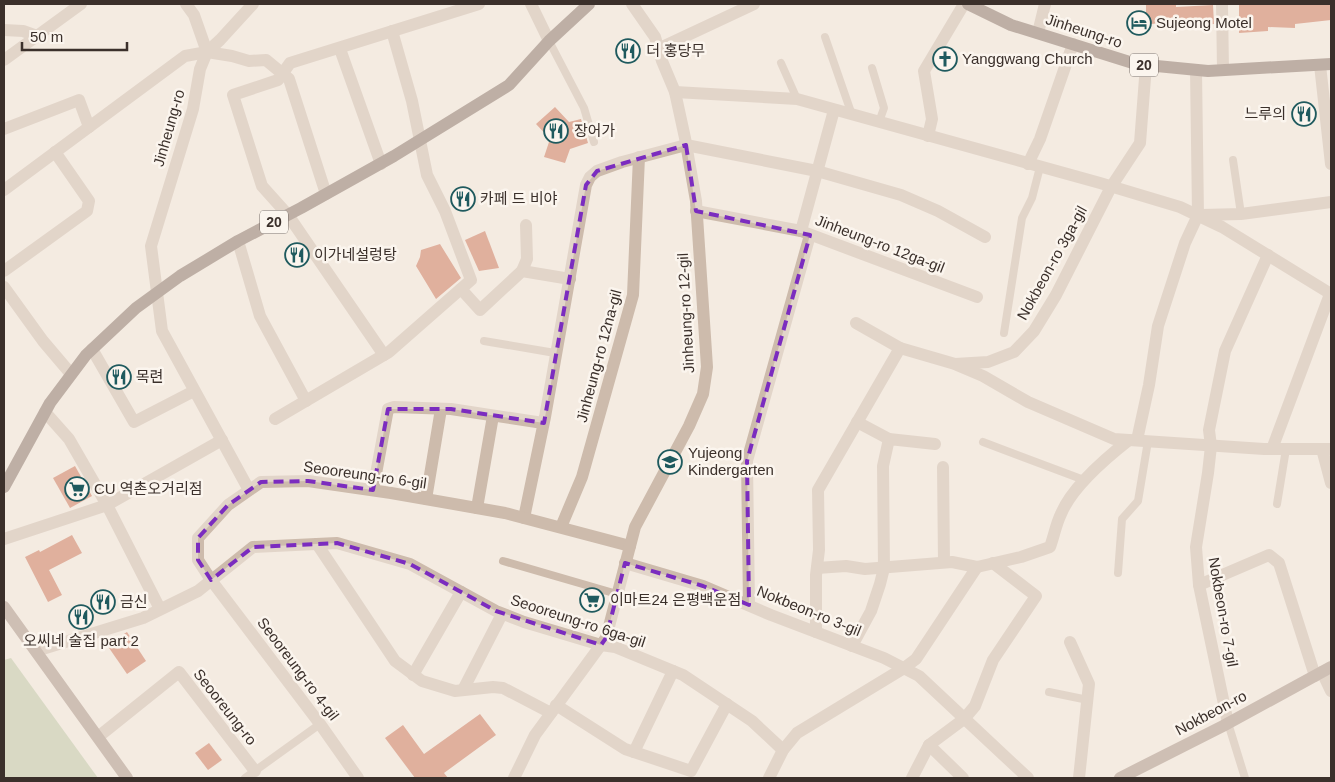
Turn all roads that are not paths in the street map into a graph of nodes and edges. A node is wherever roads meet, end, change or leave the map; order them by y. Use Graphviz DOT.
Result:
graph roads {
  1 [pos="81,4"];
  2 [pos="186,4"];
  3 [pos="253,4"];
  4 [pos="479,4"];
  5 [pos="530,4"];
  6 [pos="589,4"];
  7 [pos="632,4"];
  8 [pos="754,4"];
  9 [pos="966,4"];
  10 [pos="1047,4"];
  11 [pos="1222,4"];
  12 [pos="4,30"];
  13 [pos="392,31"];
  14 [pos="1038,33"];
  15 [pos="37,36"];
  16 [pos="824,37"];
  17 [pos="549,41"];
  18 [pos="1073,44"];
  19 [pos="340,49"];
  20 [pos="658,49"];
  21 [pos="207,52"];
  22 [pos="4,60"];
  23 [pos="781,63"];
  24 [pos="1326,64"];
  25 [pos="1146,65"];
  26 [pos="872,68"];
  27 [pos="1196,70"];
  28 [pos="1223,70"];
  29 [pos="282,73"];
  30 [pos="674,92"];
  31 [pos="797,99"];
  32 [pos="834,110"];
  33 [pos="852,114"];
  34 [pos="879,122"];
  35 [pos="89,127"];
  36 [pos="4,130"];
  37 [pos="928,136"];
  38 [pos="419,140"];
  39 [pos="594,142"];
  40 [pos="686,145"];
  41 [pos="55,152"];
  42 [pos="639,157"];
  43 [pos="1232,160"];
  44 [pos="381,164"];
  45 [pos="1331,164"];
  46 [pos="1034,165"];
  47 [pos="816,171"];
  48 [pos="1111,187"];
  49 [pos="4,190"];
  50 [pos="326,194"];
  51 [pos="1331,202"];
  52 [pos="696,211"];
  53 [pos="288,214"];
  54 [pos="1241,214"];
  55 [pos="1198,215"];
  56 [pos="526,225"];
  57 [pos="805,233"];
  58 [pos="985,237"];
  59 [pos="238,241"];
  60 [pos="1268,255"];
  61 [pos="4,271"];
  62 [pos="522,271"];
  63 [pos="570,278"];
  64 [pos="4,287"];
  65 [pos="460,289"];
  66 [pos="156,292"];
  67 [pos="1331,294"];
  68 [pos="977,298"];
  69 [pos="9,303"];
  70 [pos="856,323"];
  71 [pos="1004,333"];
  72 [pos="484,341"];
  73 [pos="900,348"];
  74 [pos="92,349"];
  75 [pos="555,353"];
  76 [pos="384,355"];
  77 [pos="955,364"];
  78 [pos="71,374"];
  79 [pos="194,391"];
  80 [pos="306,401"];
  81 [pos="441,409"];
  82 [pos="45,412"];
  83 [pos="493,416"];
  84 [pos="275,419"];
  85 [pos="857,422"];
  86 [pos="544,423"];
  87 [pos="889,439"];
  88 [pos="222,440"];
  89 [pos="1138,440"];
  90 [pos="983,442"];
  91 [pos="935,444"];
  92 [pos="1211,446"];
  93 [pos="1272,449"];
  94 [pos="1286,449"];
  95 [pos="1327,449"];
  96 [pos="943,467"];
  97 [pos="1084,480"];
  98 [pos="1331,483"];
  99 [pos="4,487"];
  100 [pos="249,490"];
  101 [pos="373,490"];
  102 [pos="426,499"];
  103 [pos="1278,504"];
  104 [pos="107,505"];
  105 [pos="478,508"];
  106 [pos="524,518"];
  107 [pos="561,527"];
  108 [pos="4,540"];
  109 [pos="317,544"];
  110 [pos="630,546"];
  111 [pos="503,560"];
  112 [pos="944,562"];
  113 [pos="625,563"];
  114 [pos="993,563"];
  115 [pos="977,567"];
  116 [pos="817,568"];
  117 [pos="884,568"];
  118 [pos="1118,573"];
  119 [pos="211,580"];
  120 [pos="1199,585"];
  121 [pos="461,592"];
  122 [pos="617,594"];
  123 [pos="749,605"];
  124 [pos="4,607"];
  125 [pos="160,609"];
  126 [pos="502,614"];
  127 [pos="9,624"];
  128 [pos="816,632"];
  129 [pos="1070,642"];
  130 [pos="601,645"];
  131 [pos="852,646"];
  132 [pos="36,651"];
  133 [pos="904,668"];
  134 [pos="673,671"];
  135 [pos="1323,672"];
  136 [pos="413,675"];
  137 [pos="463,690"];
  138 [pos="1331,691"];
  139 [pos="1049,692"];
  140 [pos="1088,700"];
  141 [pos="726,704"];
  142 [pos="553,709"];
  143 [pos="964,719"];
  144 [pos="1228,723"];
  145 [pos="320,724"];
  146 [pos="98,737"];
  147 [pos="929,745"];
  148 [pos="783,750"];
  149 [pos="634,752"];
  150 [pos="250,775"];
  151 [pos="127,778"];
  152 [pos="358,778"];
  153 [pos="514,778"];
  154 [pos="769,778"];
  155 [pos="912,778"];
  156 [pos="963,778"];
  157 [pos="1028,778"];
  158 [pos="1078,778"];
  159 [pos="1120,778"];
  160 [pos="1245,778"];
  1 -- 15 [label="street"];
  2 -- 21 [label="street"];
  3 -- 21 [label="street"];
  4 -- 13 [label="street"];
  5 -- 17 [label="street"];
  6 -- 17 [label="main road, 20"];
  7 -- 20 [label="street, Jinheung-ro 12-gil"];
  8 -- 20 [label="street"];
  9 -- 14 [label="main road, Jinheung-ro / 20"];
  9 -- 37 [label="street"];
  10 -- 14 [label="street"];
  11 -- 28 [label="street"];
  12 -- 15 [label="street"];
  13 -- 19 [label="street"];
  13 -- 38 [label="street"];
  14 -- 18 [label="main road, Jinheung-ro / 20"];
  15 -- 22 [label="street"];
  16 -- 33 [label="lane"];
  17 -- 38 [label="main road, 20"];
  17 -- 39 [label="lane"];
  18 -- 25 [label="main road, Jinheung-ro / 20"];
  18 -- 46 [label="street"];
  19 -- 29 [label="street"];
  19 -- 44 [label="street"];
  20 -- 30 [label="street, Jinheung-ro 12-gil"];
  21 -- 29 [label="street"];
  21 -- 35 [label="street"];
  21 -- 66 [label="street, Jinheung-ro"];
  23 -- 31 [label="lane"];
  24 -- 28 [label="main road, Jinheung-ro / 20"];
  24 -- 45 [label="street"];
  25 -- 27 [label="main road, Jinheung-ro / 20"];
  25 -- 48 [label="street, Nokbeon-ro 3ga-gil"];
  26 -- 34 [label="lane"];
  27 -- 28 [label="main road, Jinheung-ro / 20"];
  27 -- 55 [label="street"];
  29 -- 50 [label="street"];
  29 -- 53 [label="street"];
  30 -- 31 [label="street"];
  30 -- 40 [label="street, Jinheung-ro 12-gil"];
  31 -- 32 [label="street"];
  32 -- 33 [label="street"];
  32 -- 47 [label="street, Jinheung-ro 12ga-gil"];
  33 -- 34 [label="street"];
  34 -- 37 [label="street"];
  35 -- 36 [label="street"];
  35 -- 41 [label="street"];
  37 -- 46 [label="street"];
  38 -- 44 [label="main road, 20"];
  38 -- 65 [label="street"];
  40 -- 42 [label="street"];
  40 -- 47 [label="street"];
  40 -- 52 [label="street, Jinheung-ro 12-gil"];
  41 -- 49 [label="street"];
  41 -- 61 [label="street"];
  42 -- 63 [label="street"];
  42 -- 107 [label="street, Jinheung-ro 12na-gil"];
  43 -- 54 [label="lane"];
  44 -- 50 [label="main road, 20"];
  46 -- 48 [label="street"];
  46 -- 71 [label="lane"];
  47 -- 57 [label="street, Jinheung-ro 12ga-gil"];
  47 -- 58 [label="street"];
  48 -- 55 [label="street"];
  48 -- 77 [label="street, Nokbeon-ro 3ga-gil"];
  50 -- 53 [label="main road, 20"];
  51 -- 54 [label="street"];
  52 -- 57 [label="street"];
  52 -- 110 [label="street, Jinheung-ro 12-gil"];
  53 -- 59 [label="main road, 20"];
  53 -- 76 [label="street"];
  54 -- 55 [label="street"];
  55 -- 60 [label="street"];
  55 -- 89 [label="street"];
  56 -- 62 [label="street"];
  57 -- 68 [label="street, Jinheung-ro 12ga-gil"];
  57 -- 123 [label="street"];
  59 -- 66 [label="main road, 20"];
  59 -- 80 [label="street"];
  60 -- 67 [label="street"];
  60 -- 92 [label="street, Nokbeon-ro 7-gil"];
  62 -- 63 [label="street"];
  62 -- 65 [label="street"];
  63 -- 75 [label="street"];
  64 -- 69 [label="street"];
  65 -- 76 [label="street"];
  66 -- 74 [label="main road, 20"];
  66 -- 79 [label="street, Jinheung-ro"];
  67 -- 93 [label="street"];
  69 -- 78 [label="street"];
  70 -- 73 [label="street, Nokbeon-ro 3ga-gil"];
  72 -- 75 [label="lane"];
  73 -- 77 [label="street, Nokbeon-ro 3ga-gil"];
  73 -- 85 [label="street"];
  74 -- 78 [label="main road, 20"];
  74 -- 79 [label="street"];
  75 -- 86 [label="street"];
  76 -- 80 [label="street"];
  77 -- 89 [label="street"];
  78 -- 82 [label="main road, 20"];
  79 -- 88 [label="street, Jinheung-ro"];
  80 -- 84 [label="street"];
  81 -- 83 [label="street"];
  81 -- 101 [label="street"];
  81 -- 102 [label="street"];
  82 -- 99 [label="main road, 20"];
  82 -- 104 [label="street"];
  83 -- 86 [label="street"];
  83 -- 105 [label="street"];
  85 -- 87 [label="street"];
  85 -- 116 [label="street"];
  86 -- 106 [label="street"];
  87 -- 91 [label="street"];
  87 -- 117 [label="street"];
  88 -- 100 [label="street, Jinheung-ro"];
  88 -- 104 [label="street"];
  89 -- 92 [label="street"];
  89 -- 97 [label="street"];
  89 -- 118 [label="lane"];
  90 -- 97 [label="lane"];
  92 -- 93 [label="street"];
  92 -- 120 [label="street, Nokbeon-ro 7-gil"];
  93 -- 94 [label="street"];
  94 -- 95 [label="street"];
  94 -- 103 [label="lane"];
  95 -- 98 [label="street"];
  96 -- 112 [label="street"];
  97 -- 114 [label="street"];
  100 -- 101 [label="street, Seooreung-ro 6-gil"];
  100 -- 119 [label="street, Seooreung-ro 6-gil"];
  101 -- 102 [label="street, Seooreung-ro 6-gil"];
  102 -- 105 [label="street, Seooreung-ro 6-gil"];
  104 -- 108 [label="street"];
  104 -- 125 [label="street"];
  105 -- 106 [label="street, Seooreung-ro 6-gil"];
  106 -- 107 [label="street, Seooreung-ro 6-gil"];
  107 -- 110 [label="street, Seooreung-ro 6-gil"];
  109 -- 119 [label="street, Seooreung-ro 6ga-gil"];
  109 -- 121 [label="street, Seooreung-ro 6ga-gil"];
  109 -- 136 [label="street"];
  110 -- 113 [label="street"];
  111 -- 122 [label="lane"];
  112 -- 115 [label="street"];
  112 -- 117 [label="street"];
  113 -- 122 [label="street"];
  113 -- 123 [label="street, Nokbeon-ro 3-gil"];
  114 -- 115 [label="street"];
  114 -- 143 [label="street"];
  115 -- 133 [label="street"];
  116 -- 117 [label="street"];
  116 -- 128 [label="street"];
  117 -- 131 [label="street"];
  119 -- 125 [label="street"];
  119 -- 145 [label="street, Seooreung-ro 4-gil"];
  120 -- 135 [label="street"];
  120 -- 144 [label="street, Nokbeon-ro 7-gil"];
  121 -- 126 [label="street, Seooreung-ro 6ga-gil"];
  121 -- 136 [label="street"];
  122 -- 130 [label="street"];
  123 -- 128 [label="street, Nokbeon-ro 3-gil"];
  124 -- 127 [label="street"];
  125 -- 132 [label="street"];
  126 -- 130 [label="street, Seooreung-ro 6ga-gil"];
  126 -- 137 [label="street"];
  127 -- 132 [label="street"];
  128 -- 131 [label="street, Nokbeon-ro 3-gil"];
  129 -- 140 [label="street"];
  130 -- 134 [label="street, Seooreung-ro 6ga-gil"];
  130 -- 142 [label="street"];
  131 -- 133 [label="street, Nokbeon-ro 3-gil"];
  132 -- 146 [label="street"];
  133 -- 143 [label="street, Nokbeon-ro 3-gil"];
  133 -- 148 [label="street"];
  134 -- 141 [label="street, Seooreung-ro 6ga-gil"];
  134 -- 149 [label="street"];
  135 -- 138 [label="street"];
  135 -- 144 [label="street, Nokbeon-ro"];
  136 -- 137 [label="street"];
  137 -- 142 [label="street"];
  139 -- 140 [label="lane"];
  140 -- 158 [label="street"];
  141 -- 148 [label="street, Seooreung-ro 6ga-gil"];
  141 -- 149 [label="street"];
  142 -- 149 [label="street"];
  142 -- 153 [label="street"];
  143 -- 147 [label="street"];
  143 -- 157 [label="street, Nokbeon-ro 3-gil"];
  144 -- 159 [label="street, Nokbeon-ro"];
  144 -- 160 [label="lane"];
  145 -- 150 [label="lane, Seooreung-ro"];
  145 -- 152 [label="street, Seooreung-ro 4-gil"];
  146 -- 150 [label="street, Seooreung-ro"];
  146 -- 151 [label="street"];
  147 -- 155 [label="street"];
  147 -- 156 [label="street"];
  148 -- 154 [label="street"];
}
